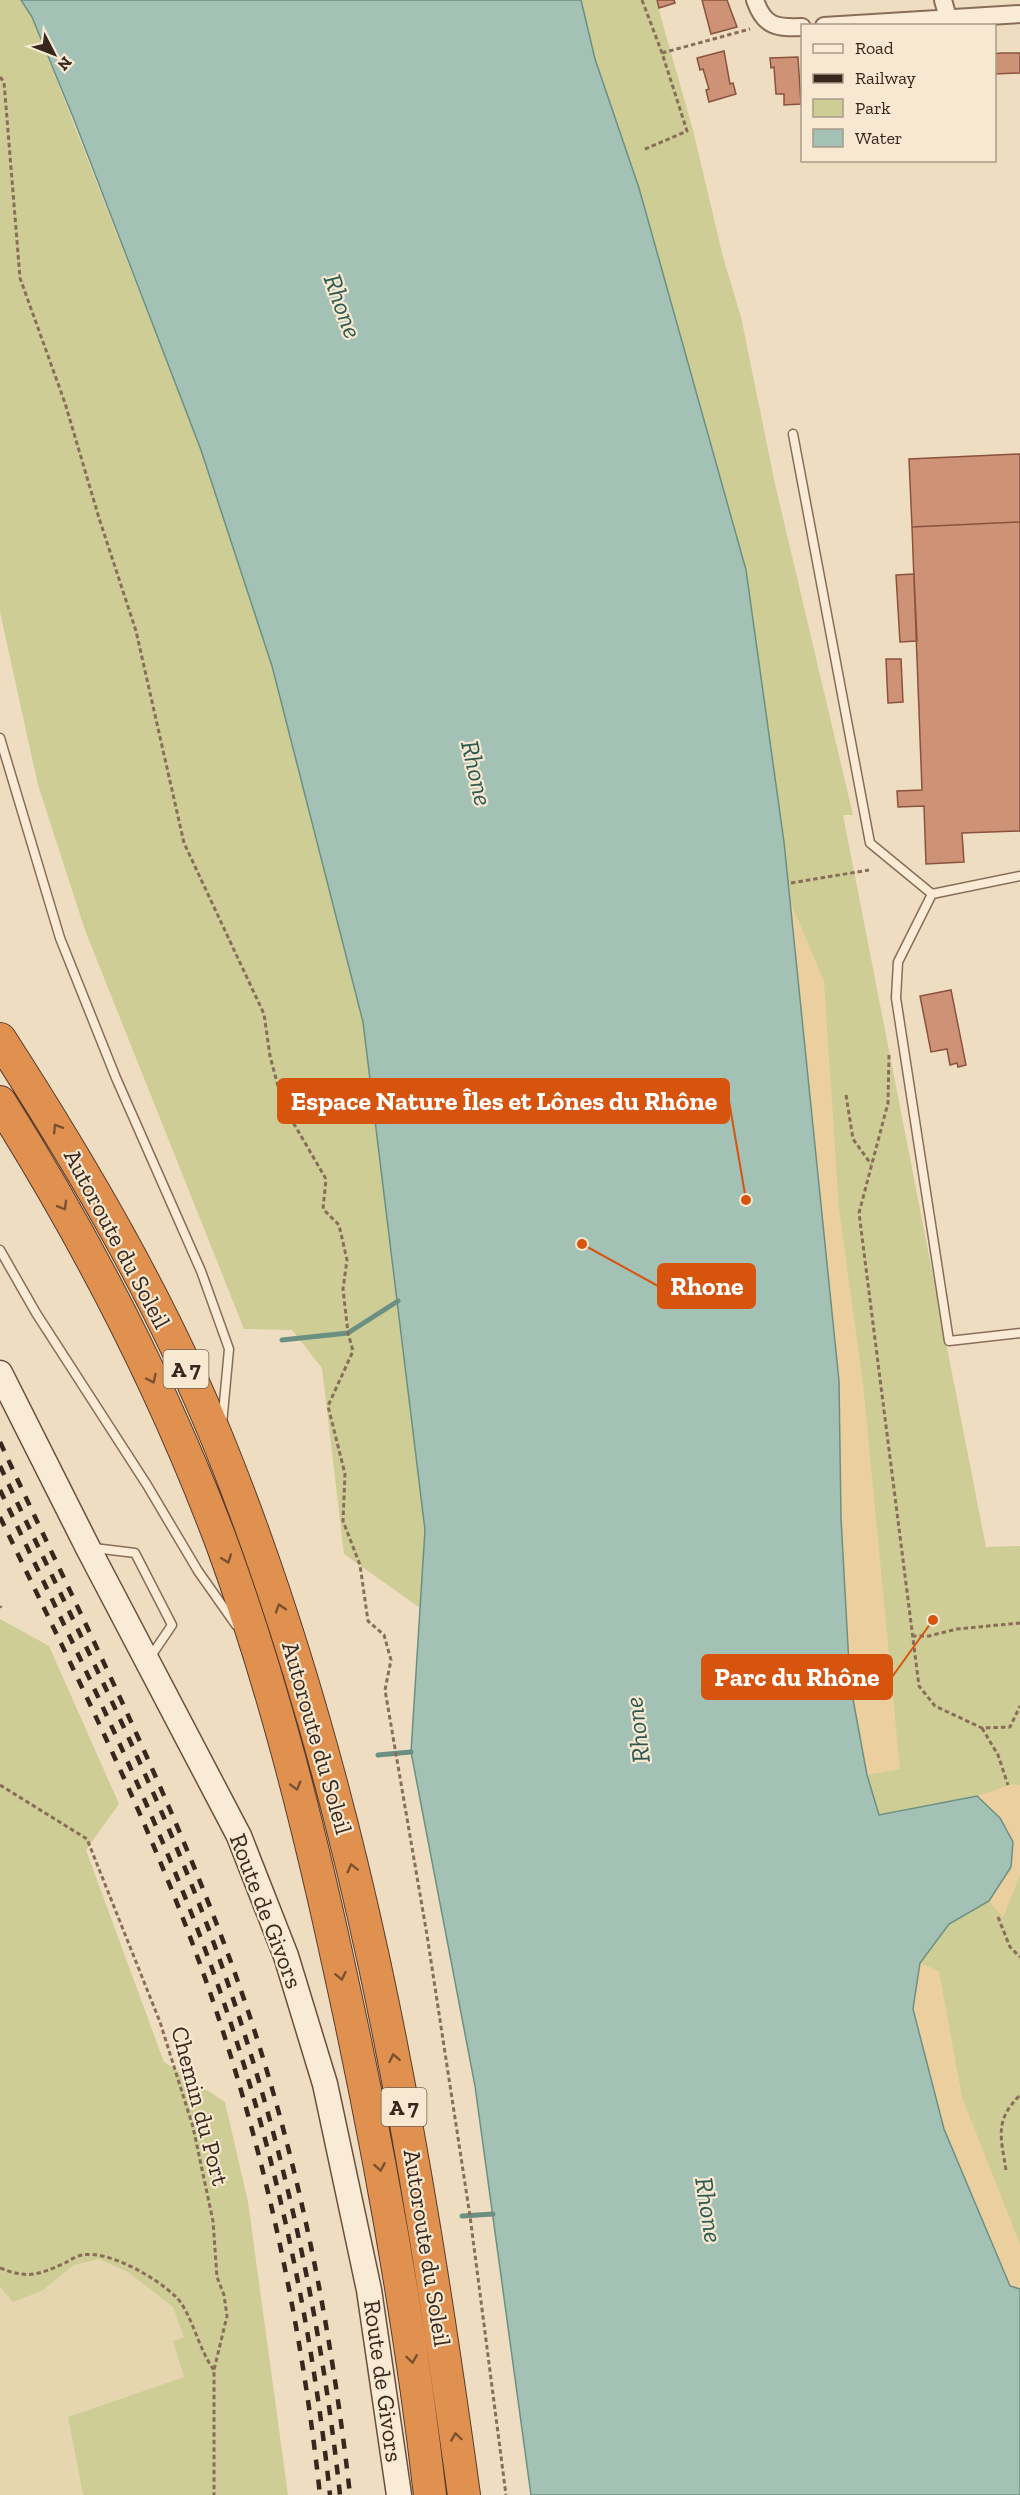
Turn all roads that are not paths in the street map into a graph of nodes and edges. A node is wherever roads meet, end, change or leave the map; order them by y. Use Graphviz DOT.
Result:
graph roads {
  1 [pos="943,0"];
  2 [pos="757,7"];
  3 [pos="1020,14"];
  4 [pos="948,18"];
  5 [pos="855,24"];
  6 [pos="801,27"];
  7 [pos="793,434"];
  8 [pos="0,738"];
  9 [pos="1020,876"];
  10 [pos="932,894"];
  11 [pos="0,1039"];
  12 [pos="0,1102"];
  13 [pos="0,1250"];
  14 [pos="1020,1333"];
  15 [pos="0,1373"];
  16 [pos="219,1445"];
  17 [pos="88,1548"];
  18 [pos="260,1657"];
  19 [pos="148,1659"];
  20 [pos="399,2495"];
  21 [pos="430,2495"];
  22 [pos="464,2495"];
  1 -- 4 [label="street"];
  2 -- 6 [label="street"];
  3 -- 4 [label="street"];
  4 -- 5 [label="street"];
  7 -- 10 [label="lane"];
  8 -- 16 [label="lane"];
  9 -- 10 [label="lane"];
  10 -- 14 [label="lane"];
  16 -- 11 [label="highway, Autoroute du Soleil / A 7, one-way"];
  12 -- 18 [label="highway, Autoroute du Soleil / A 7, one-way"];
  13 -- 18 [label="lane"];
  15 -- 17 [label="main road, Route de Givors"];
  22 -- 16 [label="highway, Autoroute du Soleil / A 7, one-way"];
  17 -- 19 [label="main road, Route de Givors"];
  17 -- 19 [label="lane"];
  18 -- 21 [label="highway, Autoroute du Soleil / A 7, one-way"];
  19 -- 20 [label="main road, Route de Givors"];
}
